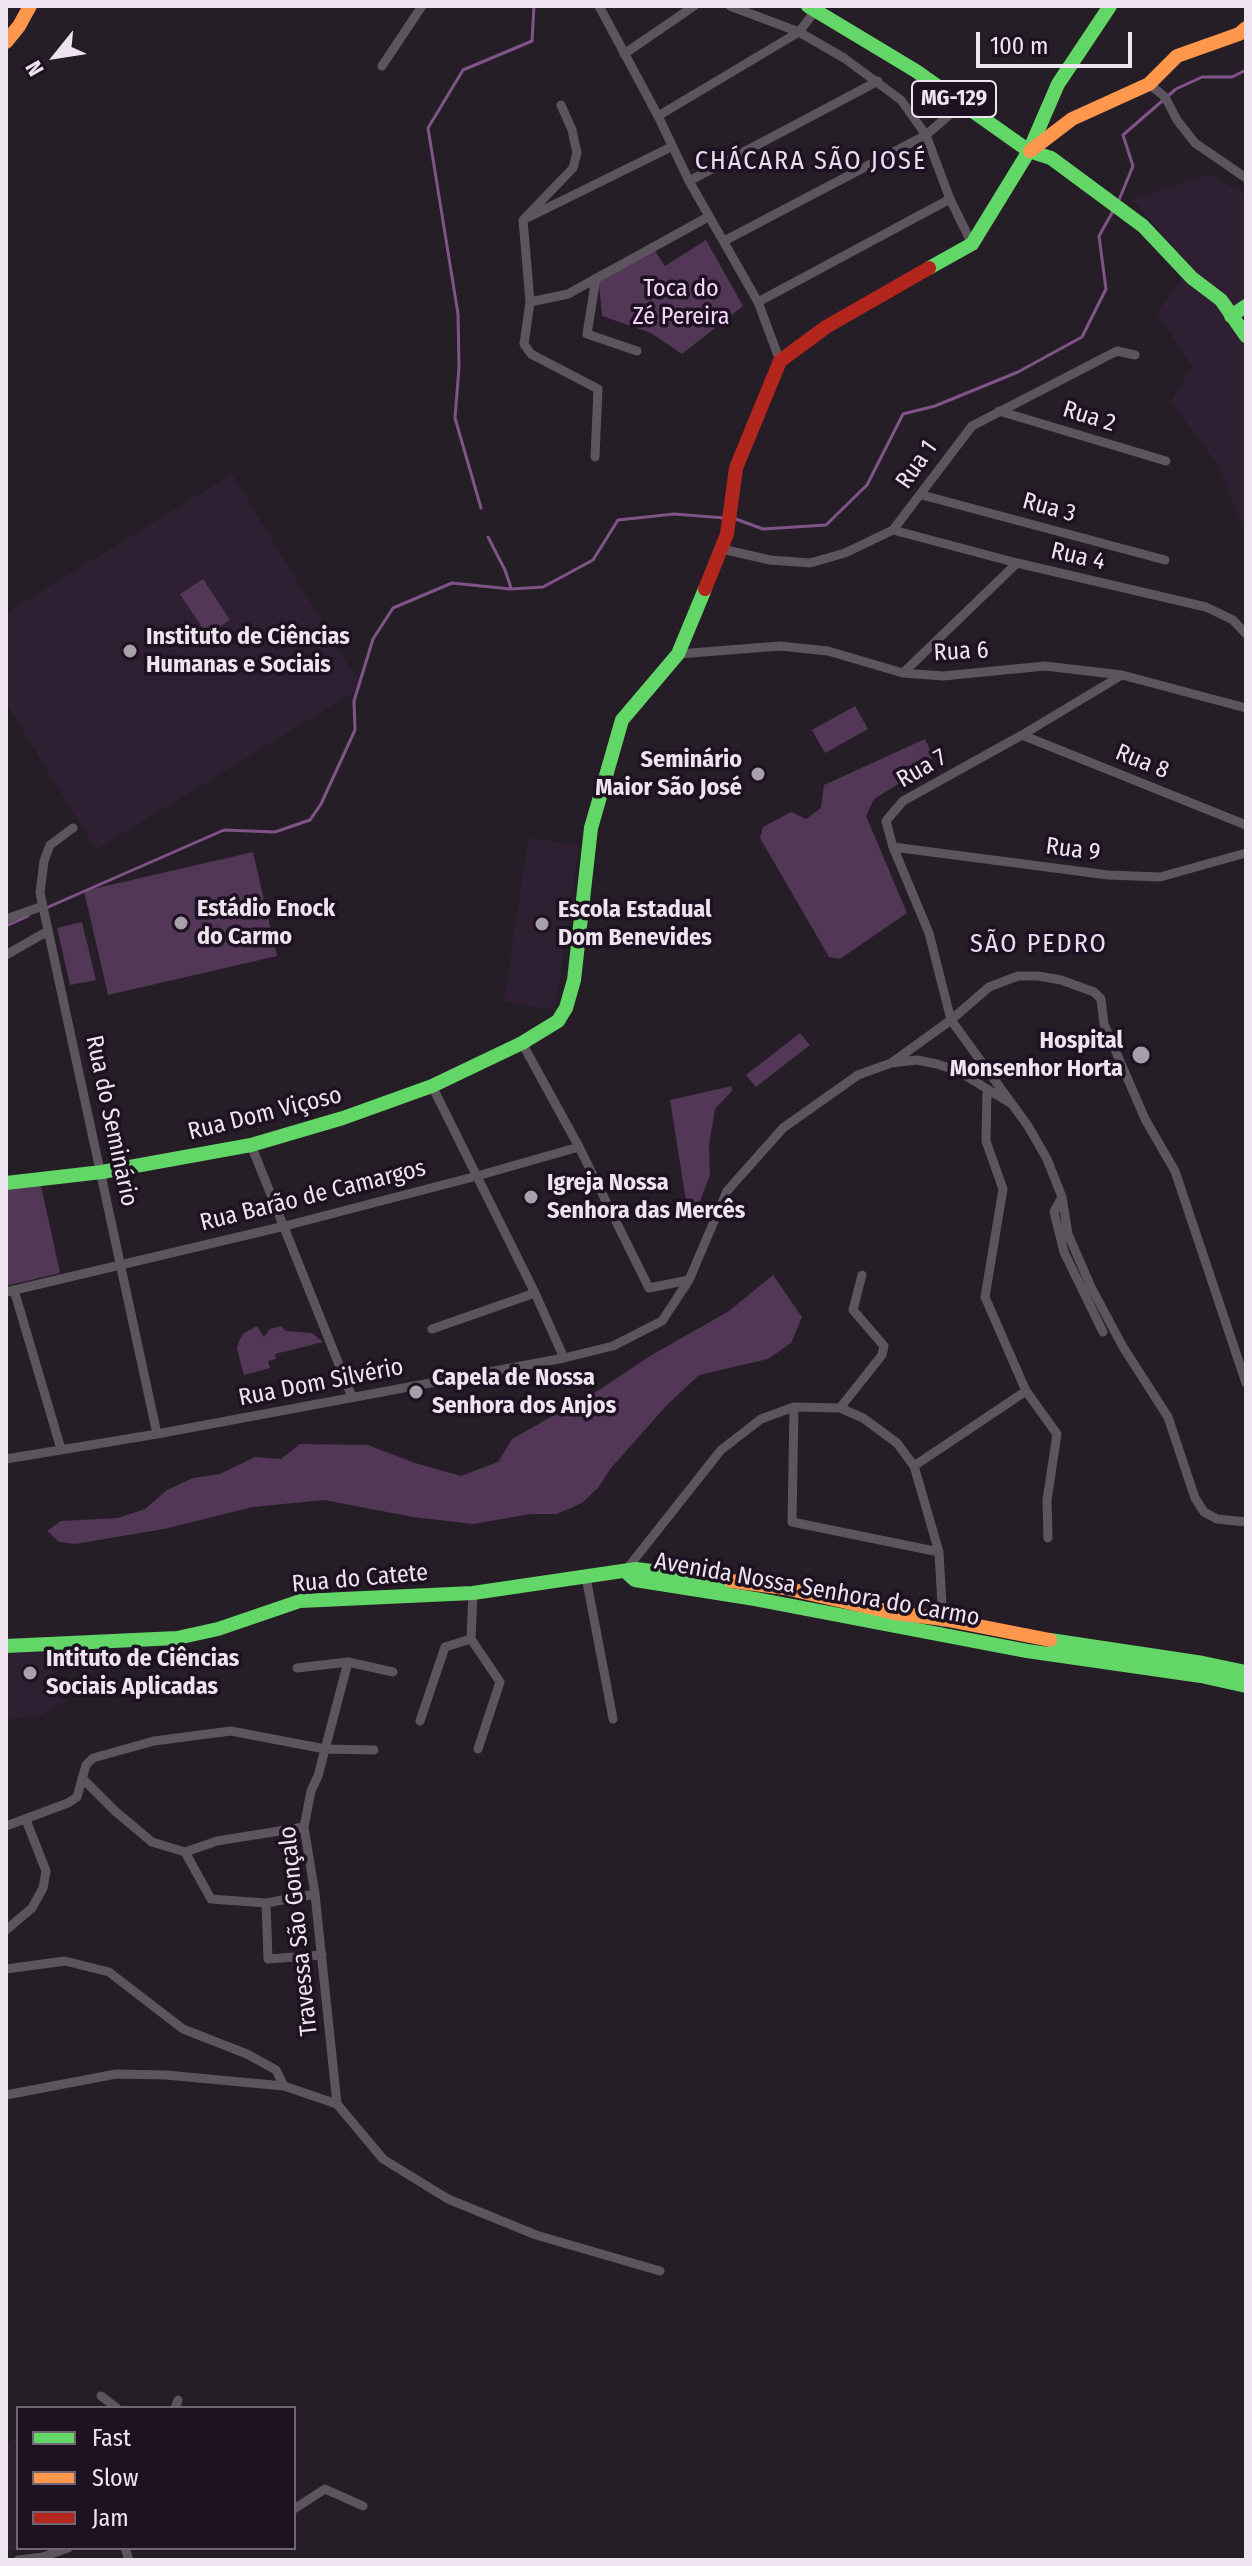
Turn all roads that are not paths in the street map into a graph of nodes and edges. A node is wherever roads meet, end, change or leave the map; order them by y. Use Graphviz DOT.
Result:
graph roads {
  1 [pos="30,6"];
  2 [pos="422,6"];
  3 [pos="599,6"];
  4 [pos="694,6"];
  5 [pos="730,6"];
  6 [pos="1110,6"];
  7 [pos="812,9"];
  8 [pos="1246,28"];
  9 [pos="799,32"];
  10 [pos="6,42"];
  11 [pos="624,54"];
  12 [pos="382,66"];
  13 [pos="878,81"];
  14 [pos="1149,84"];
  15 [pos="962,104"];
  16 [pos="561,105"];
  17 [pos="658,116"];
  18 [pos="926,135"];
  19 [pos="671,147"];
  20 [pos="1029,151"];
  21 [pos="1246,178"];
  22 [pos="689,181"];
  23 [pos="950,199"];
  24 [pos="708,217"];
  25 [pos="523,220"];
  26 [pos="724,241"];
  27 [pos="972,244"];
  28 [pos="596,278"];
  29 [pos="530,302"];
  30 [pos="758,302"];
  31 [pos="1246,306"];
  32 [pos="1231,316"];
  33 [pos="1246,336"];
  34 [pos="637,351"];
  35 [pos="1135,355"];
  36 [pos="780,361"];
  37 [pos="999,411"];
  38 [pos="595,457"];
  39 [pos="1166,461"];
  40 [pos="922,495"];
  41 [pos="893,530"];
  42 [pos="725,542"];
  43 [pos="1165,560"];
  44 [pos="1017,563"];
  45 [pos="1246,634"];
  46 [pos="678,654"];
  47 [pos="903,673"];
  48 [pos="1122,675"];
  49 [pos="1246,708"];
  50 [pos="1022,735"];
  51 [pos="1246,825"];
  52 [pos="73,828"];
  53 [pos="893,847"];
  54 [pos="1246,853"];
  55 [pos="43,906"];
  56 [pos="6,919"];
  57 [pos="48,931"];
  58 [pos="6,955"];
  59 [pos="951,1020"];
  60 [pos="522,1043"];
  61 [pos="891,1063"];
  62 [pos="432,1086"];
  63 [pos="987,1090"];
  64 [pos="1010,1103"];
  65 [pos="251,1145"];
  66 [pos="579,1147"];
  67 [pos="102,1172"];
  68 [pos="477,1176"];
  69 [pos="6,1183"];
  70 [pos="1062,1197"];
  71 [pos="285,1226"];
  72 [pos="121,1263"];
  73 [pos="862,1275"];
  74 [pos="689,1280"];
  75 [pos="10,1291"];
  76 [pos="535,1293"];
  77 [pos="432,1329"];
  78 [pos="1103,1332"];
  79 [pos="564,1358"];
  80 [pos="1246,1383"];
  81 [pos="1026,1391"];
  82 [pos="352,1397"];
  83 [pos="794,1407"];
  84 [pos="840,1408"];
  85 [pos="157,1434"];
  86 [pos="61,1449"];
  87 [pos="6,1459"];
  88 [pos="914,1466"];
  89 [pos="1246,1522"];
  90 [pos="1048,1538"];
  91 [pos="939,1552"];
  92 [pos="625,1571"];
  93 [pos="586,1577"];
  94 [pos="785,1588"];
  95 [pos="473,1593"];
  96 [pos="783,1605"];
  97 [pos="943,1627"];
  98 [pos="471,1639"];
  99 [pos="6,1646"];
  100 [pos="348,1662"];
  101 [pos="1147,1662"];
  102 [pos="297,1668"];
  103 [pos="393,1672"];
  104 [pos="1246,1672"];
  105 [pos="1246,1686"];
  106 [pos="613,1719"];
  107 [pos="420,1721"];
  108 [pos="325,1749"];
  109 [pos="478,1749"];
  110 [pos="374,1750"];
  111 [pos="82,1778"];
  112 [pos="26,1820"];
  113 [pos="6,1826"];
  114 [pos="304,1827"];
  115 [pos="185,1852"];
  116 [pos="315,1894"];
  117 [pos="266,1903"];
  118 [pos="6,1930"];
  119 [pos="322,1955"];
  120 [pos="6,1969"];
  121 [pos="284,2086"];
  122 [pos="6,2095"];
  123 [pos="337,2104"];
  124 [pos="660,2271"];
  125 [pos="101,2396"];
  126 [pos="114,2406"];
  127 [pos="363,2506"];
  128 [pos="296,2508"];
  129 [pos="63,2550"];
  130 [pos="43,2559"];
  131 [pos="18,2560"];
  1 -- 10 [label="street"];
  2 -- 12 [label="street"];
  3 -- 11 [label="street"];
  4 -- 11 [label="street"];
  5 -- 9 [label="street"];
  6 -- 20 [label="street"];
  7 -- 9 [label="street"];
  7 -- 15 [label="street, MG-129"];
  8 -- 14 [label="street"];
  9 -- 13 [label="street"];
  9 -- 17 [label="street"];
  11 -- 17 [label="street"];
  13 -- 18 [label="street"];
  13 -- 22 [label="street"];
  14 -- 20 [label="street"];
  14 -- 21 [label="street"];
  15 -- 18 [label="street"];
  15 -- 20 [label="street, MG-129"];
  16 -- 25 [label="street"];
  17 -- 19 [label="street"];
  18 -- 23 [label="street"];
  18 -- 26 [label="street"];
  19 -- 22 [label="street"];
  19 -- 25 [label="street"];
  20 -- 27 [label="street"];
  20 -- 32 [label="street, MG-129"];
  22 -- 24 [label="street"];
  23 -- 27 [label="street"];
  23 -- 30 [label="street"];
  24 -- 26 [label="street"];
  24 -- 28 [label="street"];
  25 -- 29 [label="street"];
  26 -- 30 [label="street"];
  27 -- 36 [label="street"];
  28 -- 29 [label="street"];
  28 -- 34 [label="street"];
  29 -- 38 [label="street"];
  30 -- 36 [label="street"];
  31 -- 32 [label="street"];
  32 -- 33 [label="street, MG-129"];
  35 -- 37 [label="street, Rua 1"];
  36 -- 42 [label="street, Rua Dom Viçoso"];
  37 -- 39 [label="street, Rua 2"];
  37 -- 40 [label="street, Rua 1"];
  40 -- 41 [label="street, Rua 1"];
  40 -- 43 [label="street, Rua 3"];
  41 -- 42 [label="street, Rua 1"];
  41 -- 44 [label="street, Rua 4"];
  42 -- 46 [label="street, Rua Dom Viçoso"];
  44 -- 45 [label="street, Rua 4"];
  44 -- 47 [label="street"];
  46 -- 47 [label="street, Rua 6"];
  46 -- 60 [label="street, Rua Dom Viçoso"];
  47 -- 48 [label="street, Rua 6"];
  48 -- 49 [label="street, Rua 6"];
  48 -- 50 [label="street, Rua 7"];
  50 -- 51 [label="street, Rua 8"];
  50 -- 53 [label="street, Rua 7"];
  52 -- 55 [label="street, Rua do Seminário"];
  53 -- 54 [label="street, Rua 9"];
  53 -- 59 [label="street, Rua 7"];
  55 -- 56 [label="street"];
  55 -- 57 [label="street, Rua do Seminário"];
  57 -- 58 [label="street"];
  57 -- 67 [label="street, Rua do Seminário"];
  59 -- 61 [label="street"];
  59 -- 64 [label="street"];
  59 -- 80 [label="street"];
  60 -- 62 [label="street, Rua Dom Viçoso"];
  60 -- 66 [label="street"];
  61 -- 63 [label="street"];
  61 -- 74 [label="street, Rua Dom Silvério"];
  62 -- 65 [label="street, Rua Dom Viçoso"];
  62 -- 68 [label="street"];
  63 -- 64 [label="street"];
  63 -- 81 [label="street"];
  64 -- 70 [label="street"];
  65 -- 67 [label="street, Rua Dom Viçoso"];
  65 -- 71 [label="street"];
  66 -- 68 [label="street, Rua Barão de Camargos"];
  66 -- 74 [label="street"];
  67 -- 69 [label="street, Rua Dom Viçoso"];
  67 -- 72 [label="street, Rua do Seminário"];
  68 -- 71 [label="street, Rua Barão de Camargos"];
  68 -- 76 [label="street"];
  70 -- 78 [label="street"];
  70 -- 89 [label="street"];
  71 -- 72 [label="street, Rua Barão de Camargos"];
  71 -- 82 [label="street"];
  72 -- 75 [label="street, Rua Barão de Camargos"];
  72 -- 85 [label="street, Rua do Seminário"];
  73 -- 84 [label="street"];
  74 -- 79 [label="street, Rua Dom Silvério"];
  75 -- 86 [label="street"];
  76 -- 77 [label="street"];
  76 -- 79 [label="street"];
  79 -- 82 [label="street, Rua Dom Silvério"];
  81 -- 88 [label="street"];
  81 -- 90 [label="street"];
  82 -- 85 [label="street, Rua Dom Silvério"];
  83 -- 84 [label="street"];
  83 -- 91 [label="street"];
  83 -- 92 [label="street"];
  84 -- 88 [label="street"];
  85 -- 86 [label="street, Rua Dom Silvério"];
  86 -- 87 [label="street, Rua Dom Silvério"];
  88 -- 91 [label="street"];
  91 -- 97 [label="street"];
  92 -- 93 [label="street, Rua do Catete"];
  92 -- 94 [label="street, Avenida Nossa Senhora do Carmo"];
  92 -- 96 [label="street, Avenida Nossa Senhora do Carmo"];
  93 -- 95 [label="street, Rua do Catete"];
  93 -- 106 [label="street"];
  94 -- 96 [label="street"];
  94 -- 97 [label="street, Avenida Nossa Senhora do Carmo"];
  95 -- 98 [label="street"];
  95 -- 99 [label="street, Rua do Catete"];
  96 -- 97 [label="street, Avenida Nossa Senhora do Carmo"];
  97 -- 101 [label="street, Avenida Nossa Senhora do Carmo"];
  98 -- 107 [label="street"];
  98 -- 109 [label="street"];
  100 -- 102 [label="street"];
  100 -- 103 [label="street"];
  100 -- 108 [label="street, Travessa São Gonçalo"];
  101 -- 104 [label="street, Avenida Nossa Senhora do Carmo"];
  101 -- 105 [label="street, Avenida Nossa Senhora do Carmo"];
  108 -- 110 [label="street"];
  108 -- 111 [label="street"];
  108 -- 114 [label="street, Travessa São Gonçalo"];
  111 -- 112 [label="street"];
  111 -- 115 [label="street"];
  112 -- 113 [label="street"];
  112 -- 118 [label="street"];
  114 -- 115 [label="street"];
  114 -- 116 [label="street, Travessa São Gonçalo"];
  115 -- 117 [label="street"];
  116 -- 117 [label="street"];
  116 -- 119 [label="street, Travessa São Gonçalo"];
  117 -- 119 [label="street"];
  119 -- 123 [label="street, Travessa São Gonçalo"];
  120 -- 121 [label="street"];
  121 -- 122 [label="street"];
  121 -- 123 [label="street"];
  123 -- 124 [label="street"];
  125 -- 126 [label="street"];
  127 -- 128 [label="street"];
  129 -- 130 [label="street"];
  130 -- 131 [label="street"];
}
